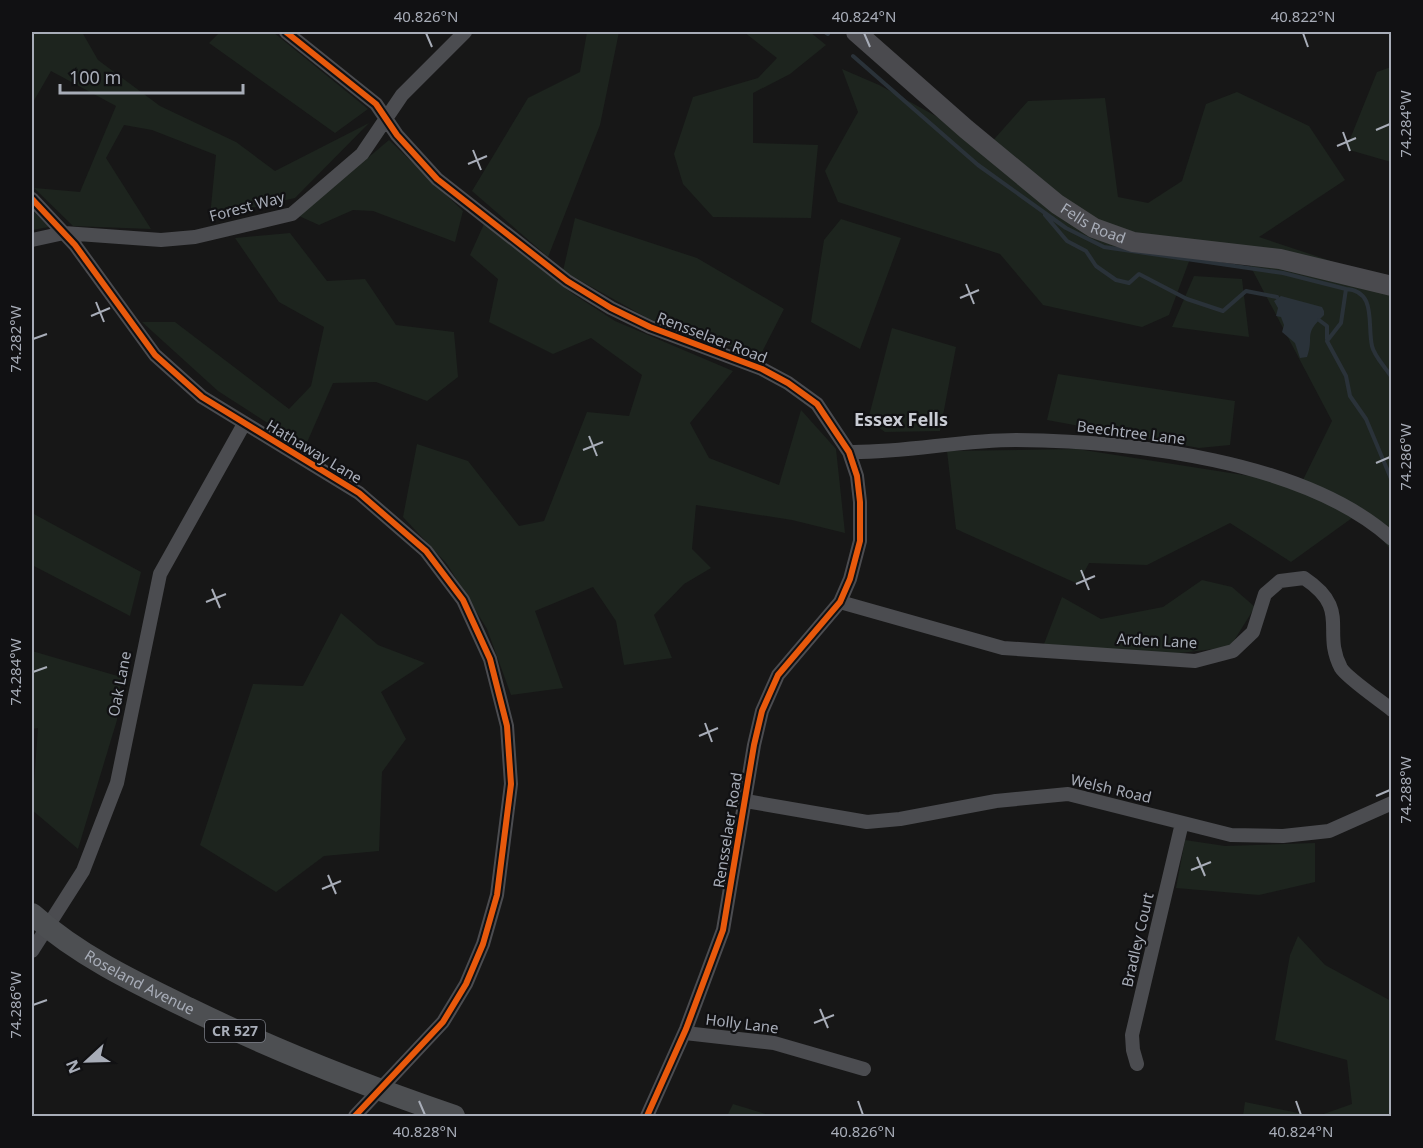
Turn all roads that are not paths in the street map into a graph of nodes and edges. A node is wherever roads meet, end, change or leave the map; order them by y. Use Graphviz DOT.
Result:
graph roads {
  1 [pos="286,32"];
  2 [pos="465,32"];
  3 [pos="856,32"];
  4 [pos="387,120"];
  5 [pos="32,199"];
  6 [pos="64,233"];
  7 [pos="32,240"];
  8 [pos="1392,286"];
  9 [pos="244,424"];
  10 [pos="849,452"];
  11 [pos="1392,539"];
  12 [pos="840,602"];
  13 [pos="1392,710"];
  14 [pos="746,801"];
  15 [pos="1392,803"];
  16 [pos="1182,823"];
  17 [pos="39,921"];
  18 [pos="32,951"];
  19 [pos="685,1033"];
  20 [pos="1137,1064"];
  21 [pos="864,1069"];
  22 [pos="378,1090"];
  23 [pos="355,1116"];
  24 [pos="454,1116"];
  25 [pos="647,1116"];
  1 -- 4 [label="street, Rensselaer Road"];
  2 -- 4 [label="street, Forest Way"];
  3 -- 8 [label="street, Fells Road"];
  4 -- 6 [label="street, Forest Way"];
  4 -- 10 [label="street, Rensselaer Road"];
  5 -- 6 [label="street, Hathaway Lane"];
  6 -- 7 [label="street, Forest Way"];
  6 -- 9 [label="street, Hathaway Lane"];
  9 -- 17 [label="street, Oak Lane"];
  9 -- 22 [label="street, Hathaway Lane"];
  10 -- 11 [label="street, Beechtree Lane"];
  10 -- 12 [label="street, Rensselaer Road"];
  12 -- 13 [label="street, Arden Lane"];
  12 -- 14 [label="street, Rensselaer Road"];
  14 -- 16 [label="street, Welsh Road"];
  14 -- 19 [label="street, Rensselaer Road"];
  15 -- 16 [label="street, Welsh Road"];
  16 -- 20 [label="street, Bradley Court"];
  17 -- 18 [label="street, Oak Lane"];
  17 -- 22 [label="main road, Roseland Avenue / CR 527"];
  19 -- 21 [label="street, Holly Lane"];
  19 -- 25 [label="street, Rensselaer Road"];
  22 -- 23 [label="street, Hathaway Lane"];
  22 -- 24 [label="main road, Roseland Avenue / CR 527"];
}
